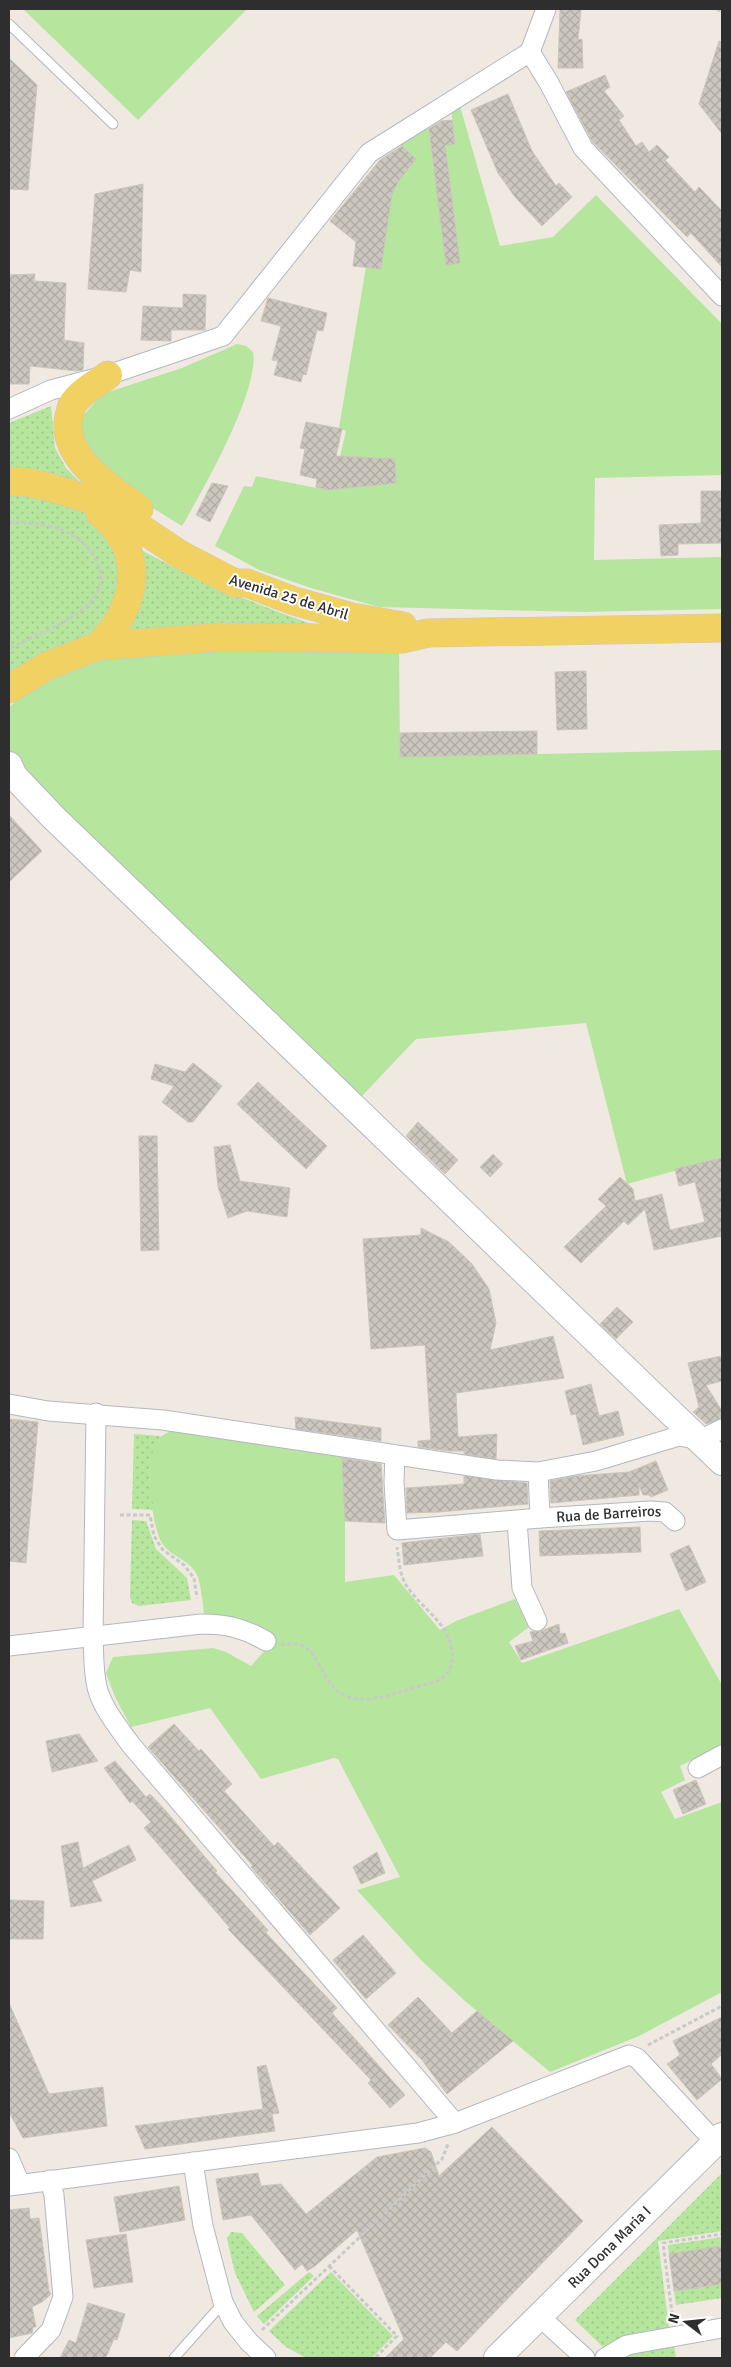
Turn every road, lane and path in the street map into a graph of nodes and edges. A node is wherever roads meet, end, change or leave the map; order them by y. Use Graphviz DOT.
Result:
graph roads {
  1 [pos="546,9"];
  2 [pos="717,9"];
  3 [pos="722,12"];
  4 [pos="9,24"];
  5 [pos="530,52"];
  6 [pos="113,124"];
  7 [pos="722,296"];
  8 [pos="108,375"];
  9 [pos="9,409"];
  10 [pos="9,482"];
  11 [pos="79,497"];
  12 [pos="9,522"];
  13 [pos="247,583"];
  14 [pos="722,628"];
  15 [pos="428,633"];
  16 [pos="98,646"];
  17 [pos="9,649"];
  18 [pos="9,689"];
  19 [pos="11,772"];
  20 [pos="9,1404"];
  21 [pos="96,1413"];
  22 [pos="711,1434"];
  23 [pos="395,1455"];
  24 [pos="722,1462"];
  25 [pos="538,1472"];
  26 [pos="120,1514"];
  27 [pos="540,1518"];
  28 [pos="517,1520"];
  29 [pos="675,1521"];
  30 [pos="397,1530"];
  31 [pos="197,1598"];
  32 [pos="537,1621"];
  33 [pos="93,1636"];
  34 [pos="270,1643"];
  35 [pos="9,1646"];
  36 [pos="722,1756"];
  37 [pos="698,1768"];
  38 [pos="722,2006"];
  39 [pos="629,2055"];
  40 [pos="453,2130"];
  41 [pos="719,2140"];
  42 [pos="9,2158"];
  43 [pos="193,2162"];
  44 [pos="50,2180"];
  45 [pos="15,2185"];
  46 [pos="722,2234"];
  47 [pos="329,2266"];
  48 [pos="223,2302"];
  49 [pos="539,2316"];
  50 [pos="722,2328"];
  51 [pos="258,2334"];
  52 [pos="676,2336"];
  53 [pos="24,2358"];
  54 [pos="174,2358"];
  55 [pos="266,2358"];
  56 [pos="375,2358"];
  57 [pos="496,2358"];
  58 [pos="585,2358"];
  59 [pos="605,2358"];
  1 -- 5 [label="street"];
  2 -- 3 [label="path"];
  4 -- 6 [label="lane"];
  5 -- 7 [label="street"];
  5 -- 8 [label="street"];
  8 -- 9 [label="street"];
  8 -- 13 [label="main road"];
  10 -- 11 [label="main road, Avenida 25 de Abril"];
  11 -- 13 [label="main road, Avenida 25 de Abril"];
  11 -- 16 [label="main road, Avenida 25 de Abril"];
  12 -- 17 [label="path"];
  13 -- 15 [label="main road, Avenida 25 de Abril"];
  14 -- 15 [label="main road, Avenida 25 de Abril"];
  15 -- 16 [label="main road, Avenida 25 de Abril"];
  16 -- 18 [label="main road, Avenida 25 de Abril"];
  19 -- 22 [label="main road"];
  20 -- 21 [label="street"];
  21 -- 23 [label="street"];
  21 -- 33 [label="street"];
  22 -- 24 [label="main road"];
  22 -- 25 [label="street"];
  23 -- 25 [label="street"];
  23 -- 30 [label="street"];
  25 -- 27 [label="street, Rua de Barreiros"];
  26 -- 31 [label="path"];
  27 -- 28 [label="street, Rua de Barreiros"];
  27 -- 29 [label="street, Rua de Barreiros"];
  28 -- 30 [label="street, Rua de Barreiros"];
  28 -- 32 [label="street"];
  30 -- 34 [label="path"];
  33 -- 34 [label="street"];
  33 -- 35 [label="street"];
  33 -- 40 [label="street"];
  36 -- 37 [label="street"];
  38 -- 39 [label="path"];
  39 -- 40 [label="street"];
  39 -- 41 [label="street"];
  40 -- 43 [label="street"];
  40 -- 47 [label="path"];
  41 -- 49 [label="main road, Rua Dona Maria I"];
  42 -- 45 [label="street"];
  43 -- 44 [label="street"];
  43 -- 48 [label="street"];
  44 -- 45 [label="street"];
  44 -- 53 [label="street"];
  46 -- 52 [label="path"];
  47 -- 51 [label="path"];
  47 -- 56 [label="path"];
  48 -- 54 [label="lane"];
  48 -- 55 [label="street"];
  49 -- 57 [label="main road, Rua Dona Maria I"];
  49 -- 58 [label="street"];
  50 -- 52 [label="street"];
  52 -- 59 [label="street"];
}
